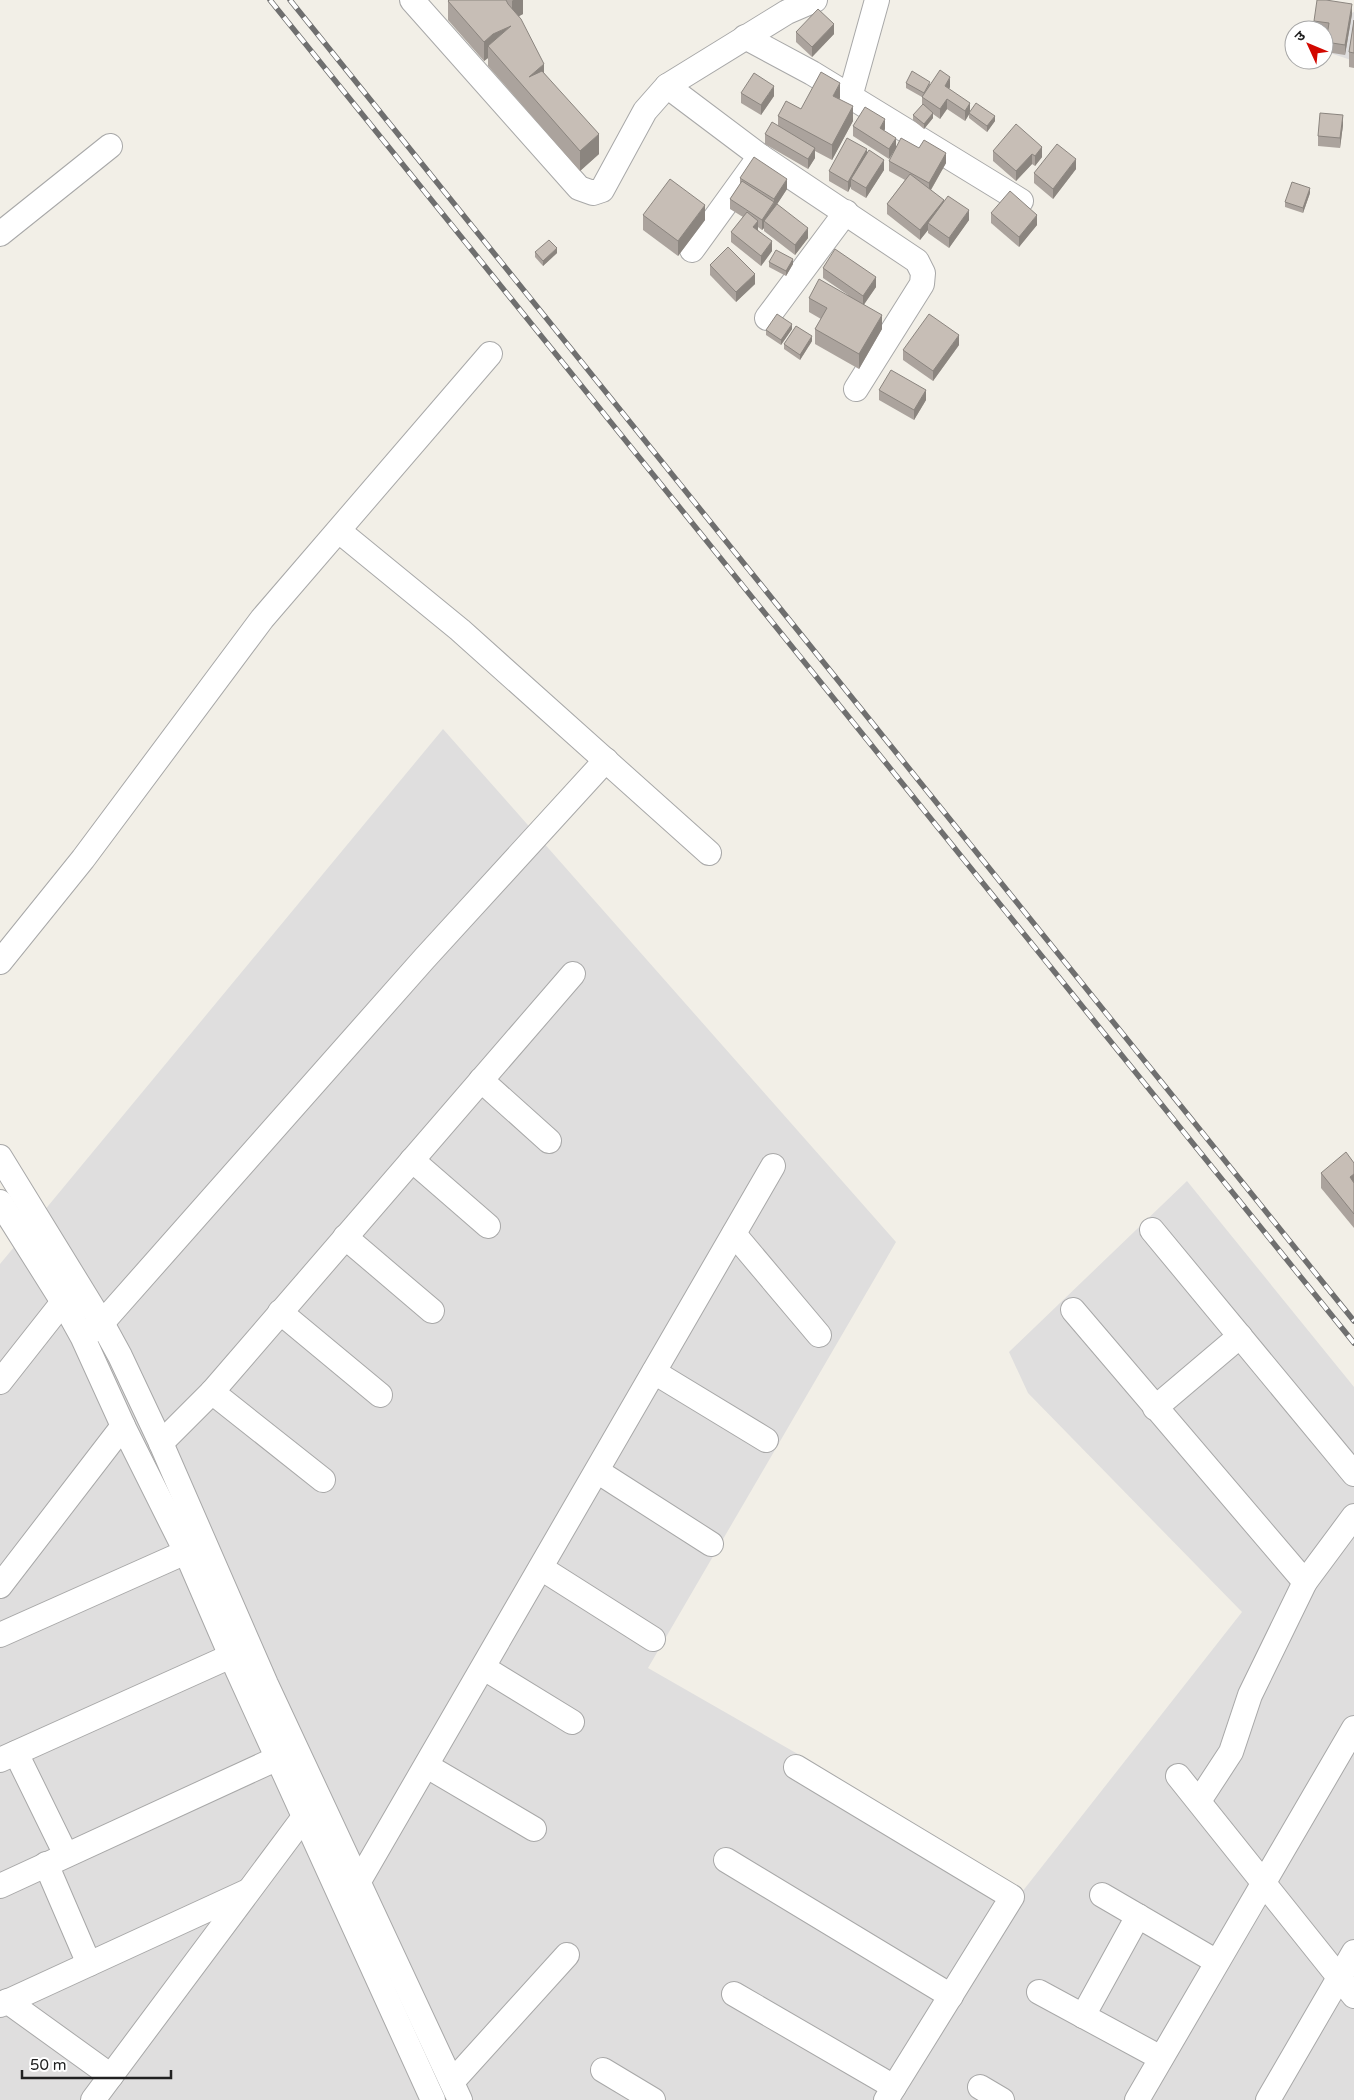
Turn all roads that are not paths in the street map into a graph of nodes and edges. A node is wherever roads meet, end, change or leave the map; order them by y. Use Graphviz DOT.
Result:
graph roads {
  1 [pos="412,0"];
  2 [pos="815,0"];
  3 [pos="877,0"];
  4 [pos="745,37"];
  5 [pos="667,86"];
  6 [pos="850,97"];
  7 [pos="110,146"];
  8 [pos="760,156"];
  9 [pos="1021,201"];
  10 [pos="846,212"];
  11 [pos="0,234"];
  12 [pos="692,250"];
  13 [pos="767,318"];
  14 [pos="490,354"];
  15 [pos="856,389"];
  16 [pos="339,531"];
  17 [pos="606,760"];
  18 [pos="709,853"];
  19 [pos="0,962"];
  20 [pos="573,974"];
  21 [pos="481,1080"];
  22 [pos="549,1141"];
  23 [pos="0,1157"];
  24 [pos="412,1160"];
  25 [pos="773,1166"];
  26 [pos="0,1202"];
  27 [pos="488,1226"];
  28 [pos="1152,1230"];
  29 [pos="734,1234"];
  30 [pos="345,1237"];
  31 [pos="72,1295"];
  32 [pos="1073,1310"];
  33 [pos="432,1311"];
  34 [pos="280,1312"];
  35 [pos="102,1324"];
  36 [pos="819,1335"];
  37 [pos="1240,1336"];
  38 [pos="83,1338"];
  39 [pos="654,1372"];
  40 [pos="0,1382"];
  41 [pos="212,1392"];
  42 [pos="380,1395"];
  43 [pos="1155,1408"];
  44 [pos="123,1426"];
  45 [pos="766,1440"];
  46 [pos="162,1443"];
  47 [pos="597,1472"];
  48 [pos="1354,1474"];
  49 [pos="323,1480"];
  50 [pos="1354,1516"];
  51 [pos="711,1544"];
  52 [pos="186,1552"];
  53 [pos="541,1568"];
  54 [pos="1305,1582"];
  55 [pos="0,1586"];
  56 [pos="0,1635"];
  57 [pos="653,1639"];
  58 [pos="231,1656"];
  59 [pos="484,1668"];
  60 [pos="572,1722"];
  61 [pos="1354,1728"];
  62 [pos="8,1757"];
  63 [pos="278,1758"];
  64 [pos="427,1766"];
  65 [pos="796,1767"];
  66 [pos="1178,1776"];
  67 [pos="1199,1801"];
  68 [pos="304,1817"];
  69 [pos="534,1829"];
  70 [pos="56,1859"];
  71 [pos="726,1860"];
  72 [pos="358,1881"];
  73 [pos="1264,1883"];
  74 [pos="0,1886"];
  75 [pos="251,1889"];
  76 [pos="1102,1895"];
  77 [pos="1138,1916"];
  78 [pos="1354,1952"];
  79 [pos="567,1955"];
  80 [pos="1217,1962"];
  81 [pos="89,1964"];
  82 [pos="1339,1977"];
  83 [pos="1039,1992"];
  84 [pos="734,1994"];
  85 [pos="951,1996"];
  86 [pos="1354,1996"];
  87 [pos="4,2003"];
  88 [pos="1084,2016"];
  89 [pos="1162,2058"];
  90 [pos="603,2070"];
  91 [pos="111,2076"];
  92 [pos="980,2087"];
  93 [pos="456,2091"];
  94 [pos="891,2094"];
  95 [pos="93,2100"];
  96 [pos="433,2100"];
  97 [pos="653,2100"];
  98 [pos="1002,2100"];
  99 [pos="1137,2100"];
  100 [pos="1268,2100"];
  1 -- 5 [label="street"];
  2 -- 4 [label="street"];
  3 -- 6 [label="street"];
  4 -- 5 [label="street"];
  4 -- 6 [label="street"];
  5 -- 8 [label="street"];
  6 -- 9 [label="street"];
  7 -- 11 [label="street"];
  8 -- 10 [label="street"];
  8 -- 12 [label="street"];
  10 -- 13 [label="street"];
  10 -- 15 [label="street"];
  14 -- 16 [label="street"];
  16 -- 17 [label="street"];
  16 -- 19 [label="street"];
  17 -- 18 [label="street"];
  17 -- 35 [label="street"];
  20 -- 21 [label="street"];
  21 -- 22 [label="street"];
  21 -- 24 [label="street"];
  23 -- 31 [label="street"];
  24 -- 27 [label="street"];
  24 -- 30 [label="street"];
  25 -- 29 [label="street"];
  26 -- 31 [label="street"];
  28 -- 37 [label="street"];
  29 -- 36 [label="street"];
  29 -- 39 [label="street"];
  30 -- 33 [label="street"];
  30 -- 34 [label="street"];
  31 -- 35 [label="street"];
  31 -- 38 [label="street"];
  31 -- 40 [label="street"];
  32 -- 43 [label="street"];
  34 -- 41 [label="street"];
  34 -- 42 [label="street"];
  35 -- 38 [label="street"];
  35 -- 46 [label="street"];
  37 -- 43 [label="street"];
  37 -- 48 [label="street"];
  38 -- 44 [label="street"];
  39 -- 45 [label="street"];
  39 -- 47 [label="street"];
  41 -- 46 [label="street"];
  41 -- 49 [label="street"];
  43 -- 54 [label="street"];
  44 -- 52 [label="street"];
  44 -- 55 [label="street"];
  46 -- 72 [label="street"];
  47 -- 51 [label="street"];
  47 -- 53 [label="street"];
  50 -- 54 [label="street"];
  52 -- 56 [label="street"];
  52 -- 58 [label="street"];
  53 -- 57 [label="street"];
  53 -- 59 [label="street"];
  54 -- 67 [label="street"];
  58 -- 62 [label="street"];
  58 -- 63 [label="street"];
  59 -- 60 [label="street"];
  59 -- 64 [label="street"];
  61 -- 73 [label="street"];
  62 -- 70 [label="street"];
  63 -- 68 [label="street"];
  63 -- 70 [label="street"];
  64 -- 69 [label="street"];
  64 -- 72 [label="street"];
  65 -- 85 [label="street"];
  66 -- 67 [label="street"];
  67 -- 73 [label="street"];
  68 -- 75 [label="street"];
  68 -- 96 [label="street"];
  70 -- 74 [label="street"];
  70 -- 81 [label="street"];
  71 -- 85 [label="street"];
  72 -- 93 [label="street"];
  73 -- 80 [label="street"];
  73 -- 82 [label="street"];
  75 -- 81 [label="street"];
  75 -- 91 [label="street"];
  76 -- 77 [label="street"];
  77 -- 80 [label="street"];
  77 -- 88 [label="street"];
  78 -- 82 [label="street"];
  79 -- 93 [label="street"];
  80 -- 89 [label="street"];
  81 -- 87 [label="street"];
  82 -- 86 [label="street"];
  82 -- 100 [label="street"];
  83 -- 88 [label="street"];
  84 -- 94 [label="street"];
  85 -- 94 [label="street"];
  87 -- 91 [label="street"];
  88 -- 89 [label="street"];
  89 -- 99 [label="street"];
  90 -- 97 [label="street"];
  91 -- 95 [label="street"];
  92 -- 98 [label="street"];
}
